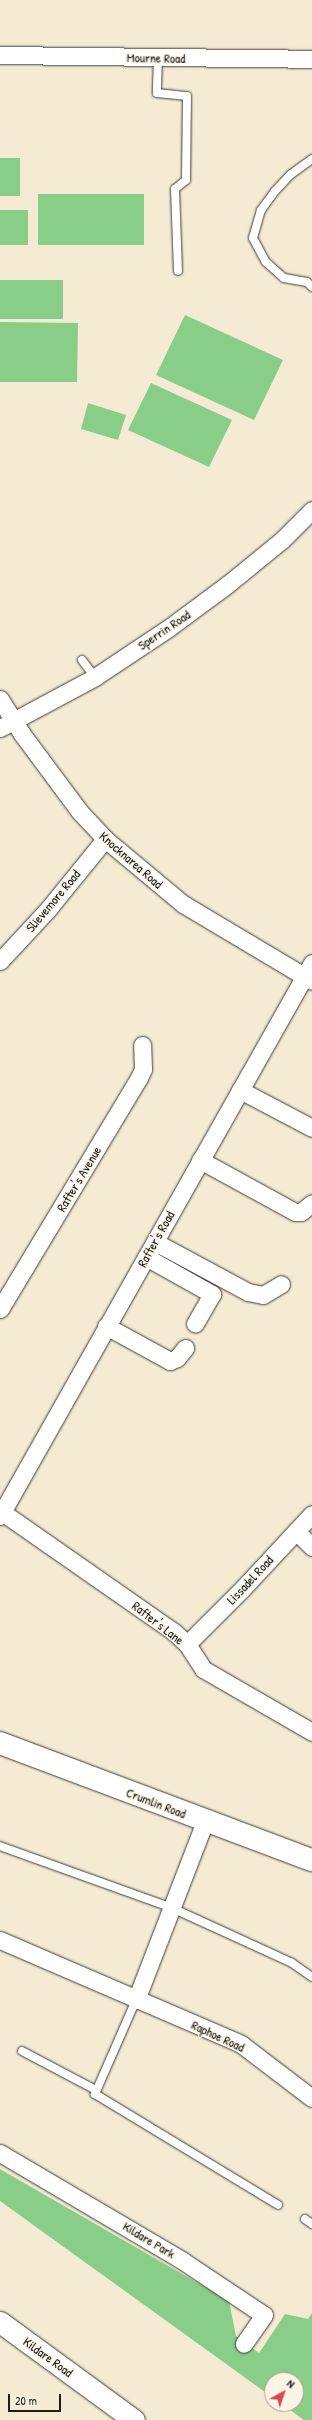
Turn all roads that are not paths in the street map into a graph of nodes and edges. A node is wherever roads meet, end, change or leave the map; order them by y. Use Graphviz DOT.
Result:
graph roads {
  1 [pos="0,55"];
  2 [pos="158,58"];
  3 [pos="312,59"];
  4 [pos="312,158"];
  5 [pos="178,271"];
  6 [pos="312,287"];
  7 [pos="312,510"];
  8 [pos="82,660"];
  9 [pos="95,677"];
  10 [pos="0,699"];
  11 [pos="7,725"];
  12 [pos="104,839"];
  13 [pos="0,962"];
  14 [pos="309,974"];
  15 [pos="142,1045"];
  16 [pos="240,1090"];
  17 [pos="312,1128"];
  18 [pos="200,1160"];
  19 [pos="312,1203"];
  20 [pos="155,1242"];
  21 [pos="146,1257"];
  22 [pos="281,1284"];
  23 [pos="0,1309"];
  24 [pos="195,1324"];
  25 [pos="106,1326"];
  26 [pos="185,1348"];
  27 [pos="1,1514"];
  28 [pos="312,1514"];
  29 [pos="296,1531"];
  30 [pos="312,1547"];
  31 [pos="187,1644"];
  32 [pos="312,1732"];
  33 [pos="0,1743"];
  34 [pos="205,1821"];
  35 [pos="0,1846"];
  36 [pos="312,1860"];
  37 [pos="172,1908"];
  38 [pos="0,1940"];
  39 [pos="312,1977"];
  40 [pos="136,2000"];
  41 [pos="22,2051"];
  42 [pos="96,2090"];
  43 [pos="312,2098"];
  44 [pos="0,2153"];
  45 [pos="278,2205"];
  46 [pos="305,2219"];
  47 [pos="312,2224"];
  48 [pos="0,2322"];
  49 [pos="244,2344"];
  50 [pos="134,2420"];
  1 -- 2 [label="street, Mourne Road"];
  2 -- 3 [label="street, Mourne Road"];
  2 -- 5 [label="lane"];
  4 -- 6 [label="lane"];
  7 -- 9 [label="street, Sperrin Road"];
  8 -- 9 [label="lane"];
  9 -- 11 [label="street, Sperrin Road"];
  10 -- 11 [label="street, Knocknarea Road"];
  11 -- 12 [label="street, Knocknarea Road"];
  12 -- 13 [label="street, Slievemore Road"];
  12 -- 14 [label="street, Knocknarea Road"];
  14 -- 16 [label="street, Rafter's Road"];
  15 -- 23 [label="street, Rafter's Avenue"];
  16 -- 17 [label="street"];
  16 -- 18 [label="street, Rafter's Road"];
  18 -- 19 [label="street"];
  18 -- 20 [label="street, Rafter's Road"];
  20 -- 21 [label="street, Rafter's Road"];
  20 -- 22 [label="street"];
  21 -- 24 [label="street"];
  21 -- 25 [label="street, Rafter's Road"];
  25 -- 26 [label="street"];
  25 -- 27 [label="street, Rafter's Road"];
  27 -- 31 [label="street, Rafter's Lane"];
  28 -- 29 [label="street, Lissadel Road"];
  29 -- 30 [label="street"];
  29 -- 31 [label="street, Lissadel Road"];
  31 -- 32 [label="street, Rafter's Lane"];
  33 -- 34 [label="main road, Crumlin Road"];
  34 -- 36 [label="main road, Crumlin Road"];
  34 -- 37 [label="street"];
  35 -- 37 [label="lane"];
  37 -- 39 [label="lane"];
  37 -- 40 [label="street"];
  38 -- 40 [label="street, Raphoe Road"];
  40 -- 42 [label="lane"];
  40 -- 43 [label="street, Raphoe Road"];
  41 -- 42 [label="lane"];
  42 -- 45 [label="lane"];
  44 -- 49 [label="street, Kildare Park"];
  46 -- 47 [label="lane"];
  48 -- 50 [label="street, Kildare Road"];
}
